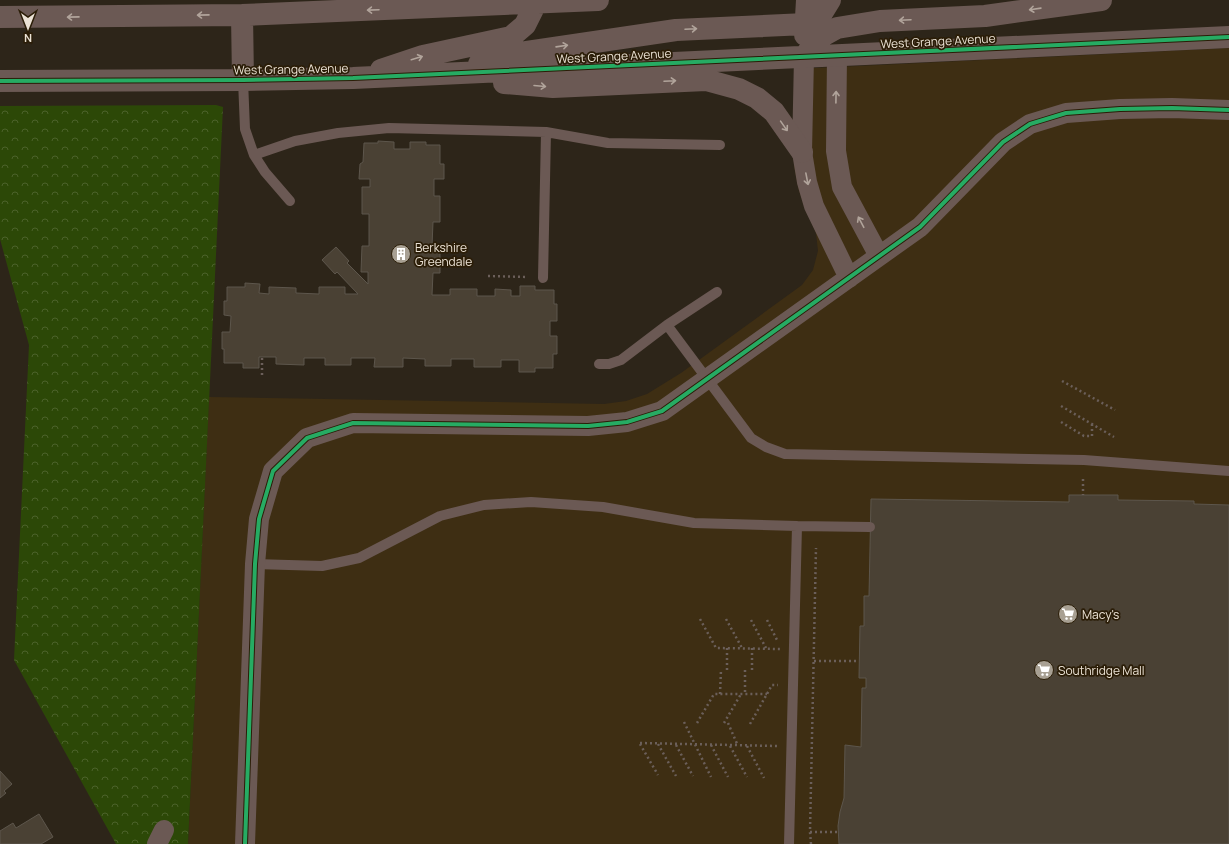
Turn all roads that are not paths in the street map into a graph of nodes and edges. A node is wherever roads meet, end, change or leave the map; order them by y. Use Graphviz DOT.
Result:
graph roads {
  1 [pos="598,0"];
  2 [pos="807,0"];
  3 [pos="830,0"];
  4 [pos="837,0"];
  5 [pos="1101,0"];
  6 [pos="535,1"];
  7 [pos="242,15"];
  8 [pos="0,17"];
  9 [pos="806,24"];
  10 [pos="837,28"];
  11 [pos="1229,37"];
  12 [pos="837,55"];
  13 [pos="804,57"];
  14 [pos="443,75"];
  15 [pos="418,76"];
  16 [pos="353,78"];
  17 [pos="243,80"];
  18 [pos="0,81"];
  19 [pos="1229,110"];
  20 [pos="546,132"];
  21 [pos="720,145"];
  22 [pos="802,152"];
  23 [pos="254,155"];
  24 [pos="290,201"];
  25 [pos="879,256"];
  26 [pos="543,278"];
  27 [pos="849,278"];
  28 [pos="716,292"];
  29 [pos="667,325"];
  30 [pos="600,364"];
  31 [pos="707,378"];
  32 [pos="1229,471"];
  33 [pos="797,526"];
  34 [pos="870,528"];
  35 [pos="255,564"];
  36 [pos="245,844"];
  37 [pos="789,844"];
  1 -- 6 [label="street"];
  2 -- 9 [label="street"];
  3 -- 9 [label="street"];
  4 -- 10 [label="street"];
  5 -- 10 [label="street, one-way"];
  6 -- 7 [label="street, one-way"];
  16 -- 6 [label="street, one-way"];
  7 -- 8 [label="street, one-way"];
  7 -- 17 [label="street"];
  9 -- 13 [label="street"];
  14 -- 9 [label="street, one-way"];
  10 -- 12 [label="street"];
  10 -- 13 [label="street"];
  11 -- 12 [label="street, West Grange Avenue"];
  12 -- 13 [label="street, West Grange Avenue"];
  25 -- 12 [label="street, one-way"];
  13 -- 14 [label="street, West Grange Avenue"];
  13 -- 22 [label="street"];
  14 -- 15 [label="street, West Grange Avenue"];
  15 -- 16 [label="street, West Grange Avenue"];
  15 -- 22 [label="street, one-way"];
  16 -- 17 [label="street, West Grange Avenue"];
  17 -- 18 [label="street, West Grange Avenue"];
  17 -- 23 [label="lane"];
  19 -- 25 [label="street"];
  20 -- 21 [label="lane"];
  20 -- 23 [label="lane"];
  20 -- 26 [label="lane"];
  22 -- 27 [label="street, one-way"];
  23 -- 24 [label="lane"];
  25 -- 27 [label="street"];
  27 -- 31 [label="street"];
  28 -- 29 [label="lane"];
  29 -- 30 [label="lane"];
  29 -- 31 [label="lane"];
  31 -- 32 [label="lane"];
  31 -- 35 [label="street"];
  33 -- 34 [label="lane"];
  33 -- 35 [label="lane"];
  33 -- 37 [label="lane"];
  35 -- 36 [label="street"];
}
